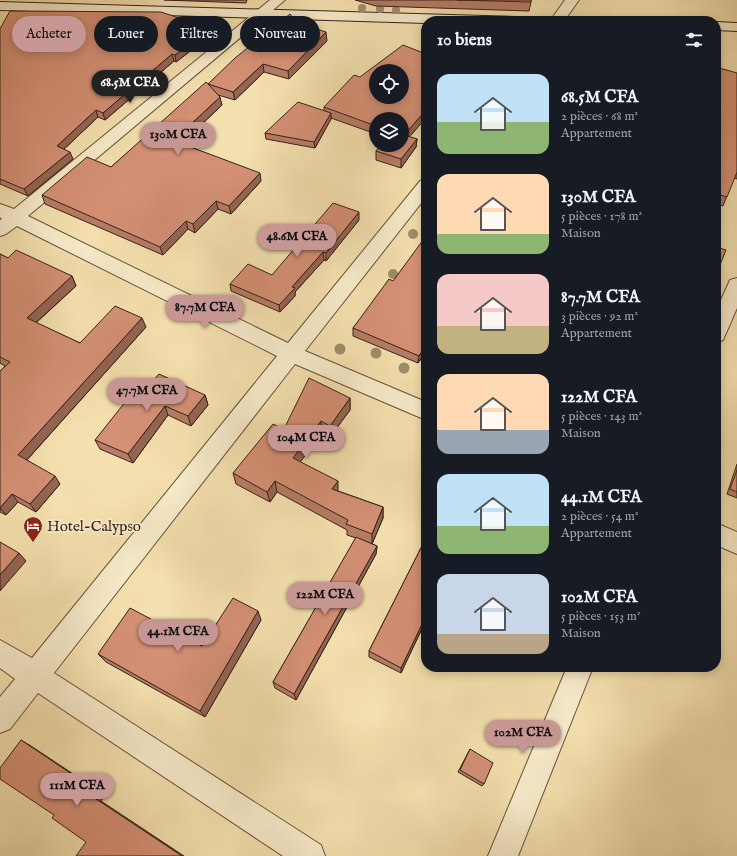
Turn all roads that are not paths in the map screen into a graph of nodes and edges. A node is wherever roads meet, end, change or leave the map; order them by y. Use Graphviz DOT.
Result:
graph roads {
  1 [pos="278,0"];
  2 [pos="572,0"];
  3 [pos="0,6"];
  4 [pos="263,13"];
  5 [pos="561,16"];
  6 [pos="421,18"];
  7 [pos="721,26"];
  8 [pos="737,27"];
  9 [pos="421,191"];
  10 [pos="8,213"];
  11 [pos="0,230"];
  12 [pos="737,285"];
  13 [pos="721,323"];
  14 [pos="291,354"];
  15 [pos="421,409"];
  16 [pos="721,536"];
  17 [pos="737,542"];
  18 [pos="0,653"];
  19 [pos="578,672"];
  20 [pos="35,675"];
  21 [pos="0,719"];
  22 [pos="310,856"];
  23 [pos="503,856"];
  1 -- 4 [label="street"];
  2 -- 5 [label="street"];
  3 -- 4 [label="street"];
  4 -- 6 [label="street"];
  4 -- 10 [label="street"];
  7 -- 8 [label="street"];
  9 -- 14 [label="street"];
  10 -- 11 [label="street"];
  10 -- 14 [label="street"];
  12 -- 13 [label="street"];
  14 -- 15 [label="street"];
  14 -- 20 [label="street"];
  16 -- 17 [label="street"];
  18 -- 20 [label="street"];
  19 -- 23 [label="street"];
  20 -- 21 [label="street"];
  20 -- 22 [label="street"];
}
